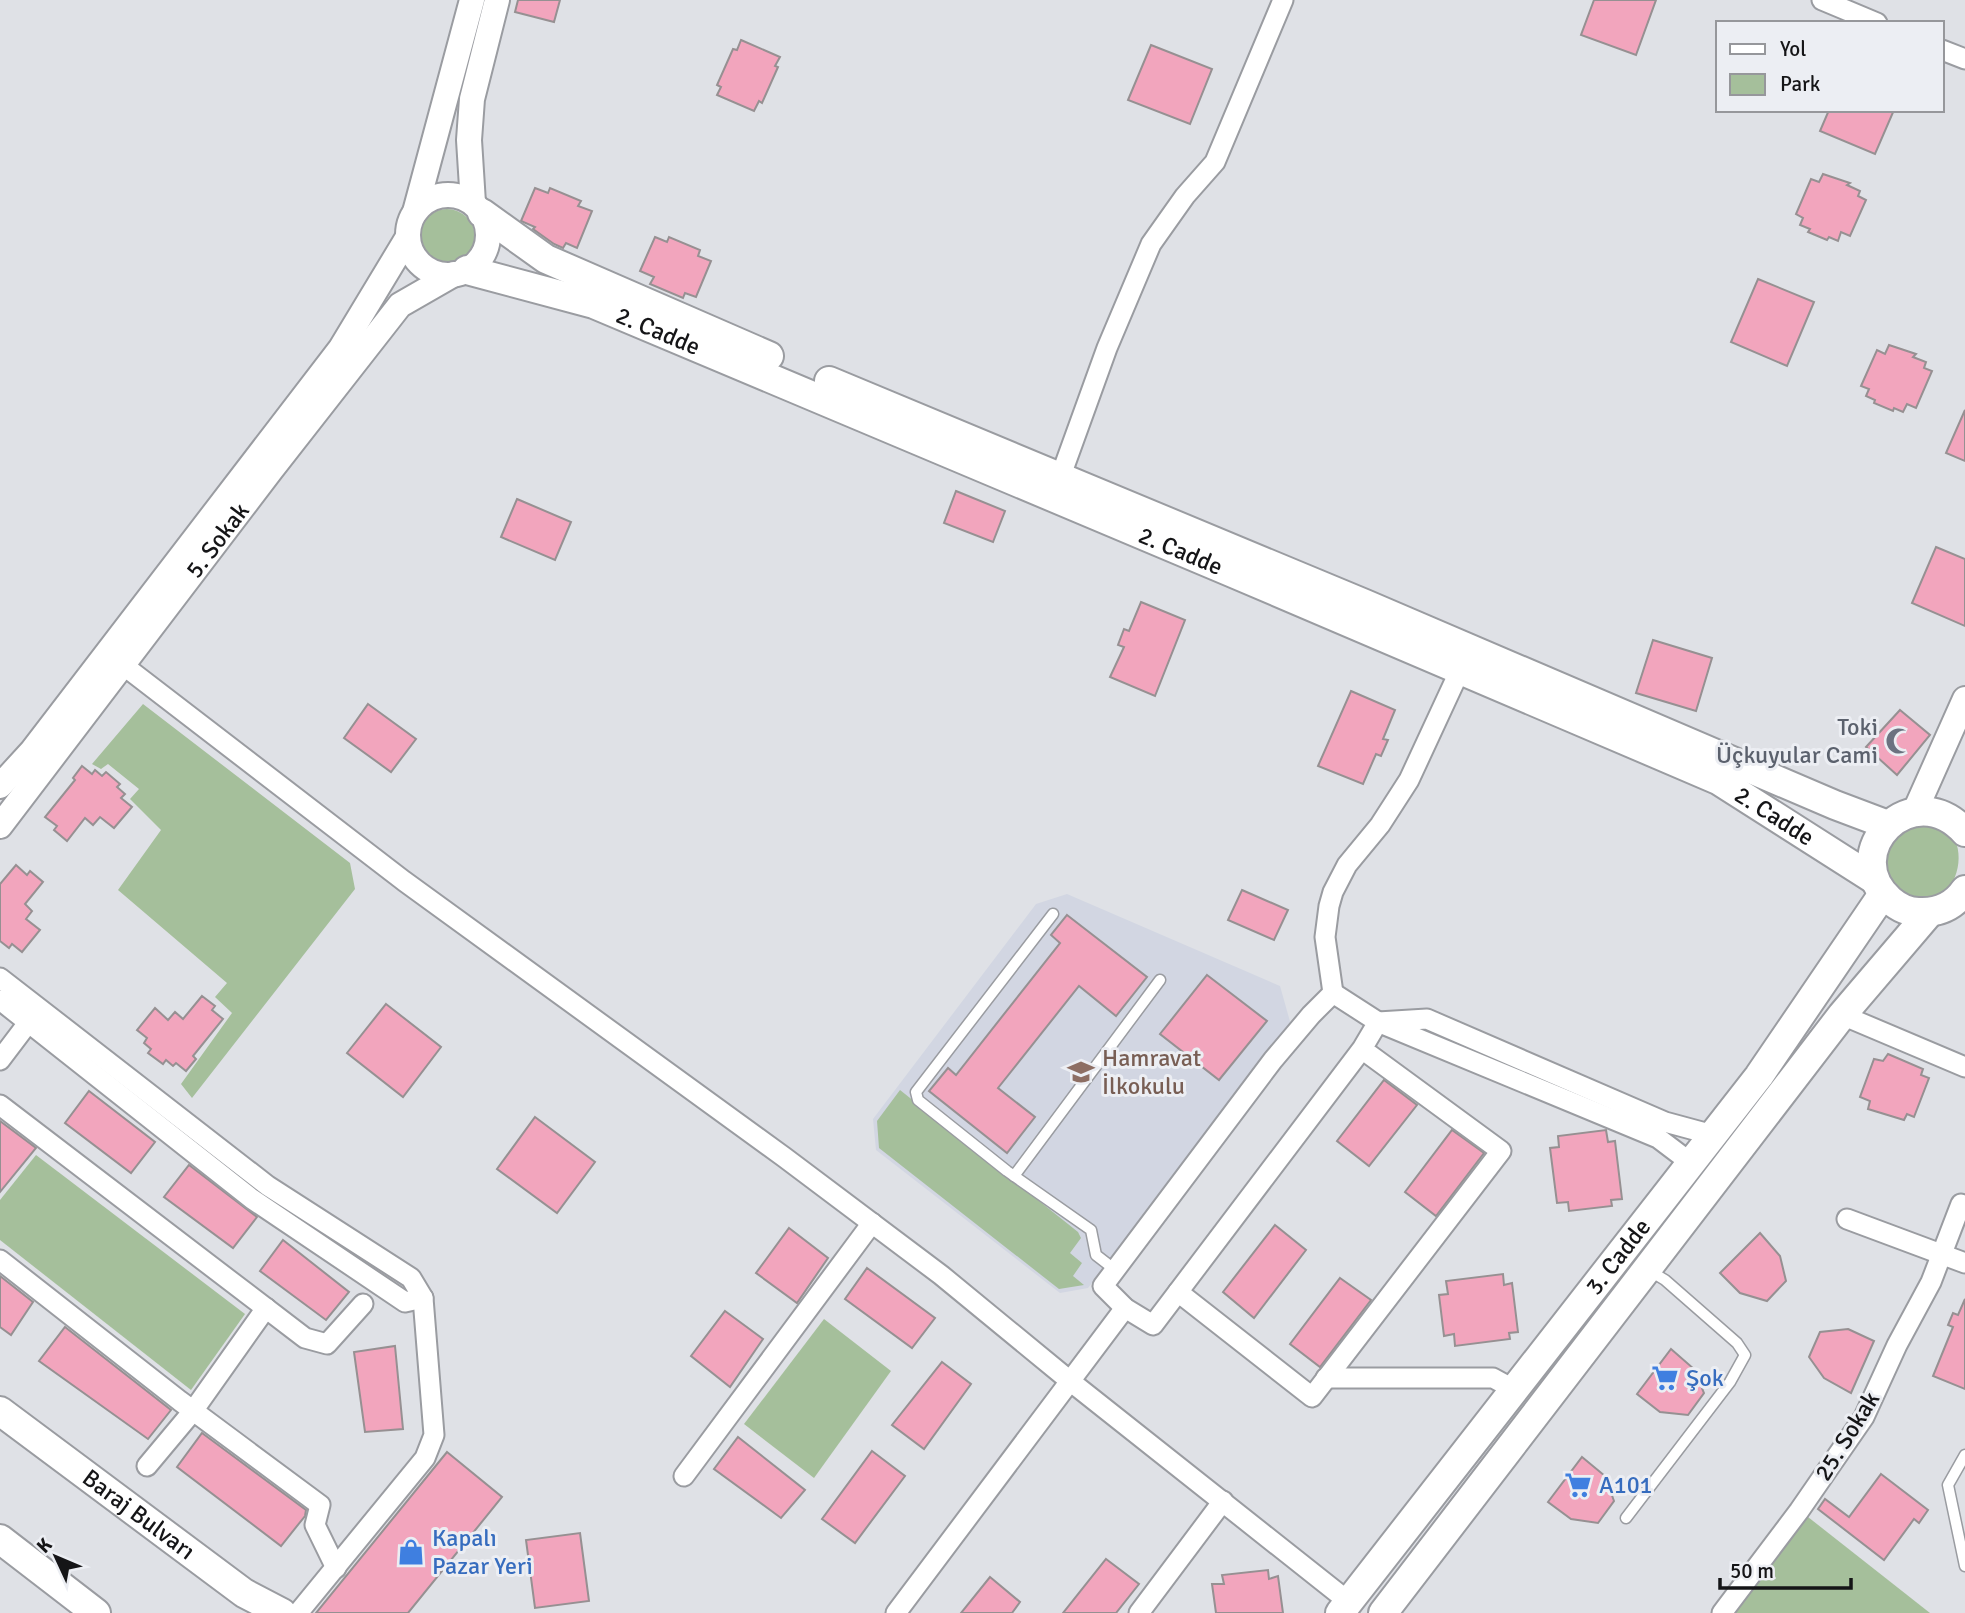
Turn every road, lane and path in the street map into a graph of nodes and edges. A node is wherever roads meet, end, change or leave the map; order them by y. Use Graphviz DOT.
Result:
graph roads {
  1 [pos="472,0"];
  2 [pos="497,0"];
  3 [pos="1283,0"];
  4 [pos="1822,0"];
  5 [pos="1872,21"];
  6 [pos="1944,51"];
  7 [pos="1965,59"];
  8 [pos="478,208"];
  9 [pos="415,212"];
  10 [pos="408,237"];
  11 [pos="460,272"];
  12 [pos="1060,478"];
  13 [pos="123,665"];
  14 [pos="1460,670"];
  15 [pos="1965,699"];
  16 [pos="0,786"];
  17 [pos="1915,811"];
  18 [pos="1888,825"];
  19 [pos="0,826"];
  20 [pos="1965,832"];
  21 [pos="1879,887"];
  22 [pos="1951,905"];
  23 [pos="1053,914"];
  24 [pos="0,978"];
  25 [pos="1160,979"];
  26 [pos="1333,993"];
  27 [pos="0,1000"];
  28 [pos="1842,1015"];
  29 [pos="1378,1022"];
  30 [pos="28,1023"];
  31 [pos="1370,1055"];
  32 [pos="0,1060"];
  33 [pos="1965,1067"];
  34 [pos="0,1105"];
  35 [pos="1713,1135"];
  36 [pos="1691,1163"];
  37 [pos="1014,1176"];
  38 [pos="1961,1204"];
  39 [pos="1847,1219"];
  40 [pos="872,1223"];
  41 [pos="1943,1255"];
  42 [pos="0,1261"];
  43 [pos="1965,1263"];
  44 [pos="1114,1269"];
  45 [pos="1646,1269"];
  46 [pos="1178,1292"];
  47 [pos="423,1298"];
  48 [pos="363,1304"];
  49 [pos="266,1308"];
  50 [pos="1125,1308"];
  51 [pos="1326,1378"];
  52 [pos="1070,1381"];
  53 [pos="1515,1390"];
  54 [pos="0,1411"];
  55 [pos="193,1411"];
  56 [pos="1965,1455"];
  57 [pos="147,1466"];
  58 [pos="684,1476"];
  59 [pos="1223,1502"];
  60 [pos="1626,1518"];
  61 [pos="0,1539"];
  62 [pos="1965,1566"];
  63 [pos="336,1568"];
  64 [pos="1345,1607"];
  65 [pos="96,1613"];
  66 [pos="282,1613"];
  67 [pos="298,1613"];
  68 [pos="896,1613"];
  69 [pos="1139,1613"];
  70 [pos="1383,1613"];
  71 [pos="1722,1613"];
  1 -- 9 [label="street"];
  2 -- 8 [label="street"];
  3 -- 12 [label="street"];
  4 -- 5 [label="street"];
  6 -- 7 [label="street"];
  8 -- 9 [label="street"];
  8 -- 11 [label="street"];
  8 -- 12 [label="main road, 2. Cadde"];
  9 -- 10 [label="street"];
  10 -- 11 [label="street"];
  10 -- 16 [label="street, 5. Sokak"];
  11 -- 13 [label="street, 5. Sokak"];
  11 -- 14 [label="main road, 2. Cadde"];
  12 -- 18 [label="main road, 2. Cadde"];
  13 -- 19 [label="street, 5. Sokak"];
  13 -- 40 [label="street"];
  14 -- 21 [label="main road, 2. Cadde"];
  14 -- 26 [label="street"];
  15 -- 17 [label="street"];
  17 -- 18 [label="main road"];
  17 -- 20 [label="main road"];
  18 -- 21 [label="main road"];
  21 -- 22 [label="main road, 2. Cadde"];
  21 -- 35 [label="main road, 3. Cadde"];
  22 -- 28 [label="main road, 3. Cadde"];
  23 -- 37 [label="lane"];
  24 -- 47 [label="street"];
  25 -- 37 [label="lane"];
  26 -- 29 [label="street"];
  26 -- 44 [label="street"];
  27 -- 30 [label="street"];
  28 -- 33 [label="street"];
  28 -- 45 [label="main road, 3. Cadde"];
  29 -- 35 [label="street"];
  29 -- 36 [label="street"];
  29 -- 46 [label="street"];
  30 -- 32 [label="street"];
  30 -- 47 [label="street"];
  31 -- 51 [label="street"];
  34 -- 49 [label="street"];
  35 -- 36 [label="main road, 3. Cadde"];
  36 -- 53 [label="main road, 3. Cadde"];
  37 -- 44 [label="lane"];
  38 -- 41 [label="street, 25. Sokak"];
  39 -- 41 [label="street"];
  40 -- 52 [label="street"];
  40 -- 58 [label="street"];
  41 -- 43 [label="street"];
  41 -- 71 [label="street, 25. Sokak"];
  42 -- 55 [label="street"];
  44 -- 50 [label="street"];
  45 -- 60 [label="lane"];
  45 -- 70 [label="main road, 3. Cadde"];
  46 -- 50 [label="street"];
  46 -- 51 [label="street"];
  47 -- 63 [label="street"];
  48 -- 49 [label="street"];
  49 -- 55 [label="street"];
  50 -- 52 [label="street"];
  51 -- 53 [label="street"];
  52 -- 59 [label="street"];
  52 -- 68 [label="street"];
  53 -- 64 [label="main road, 3. Cadde"];
  54 -- 66 [label="main road, Baraj Bulvarı"];
  55 -- 57 [label="street"];
  55 -- 63 [label="street"];
  56 -- 62 [label="lane"];
  59 -- 64 [label="street"];
  59 -- 69 [label="street"];
  61 -- 65 [label="main road"];
  63 -- 67 [label="street"];
}
